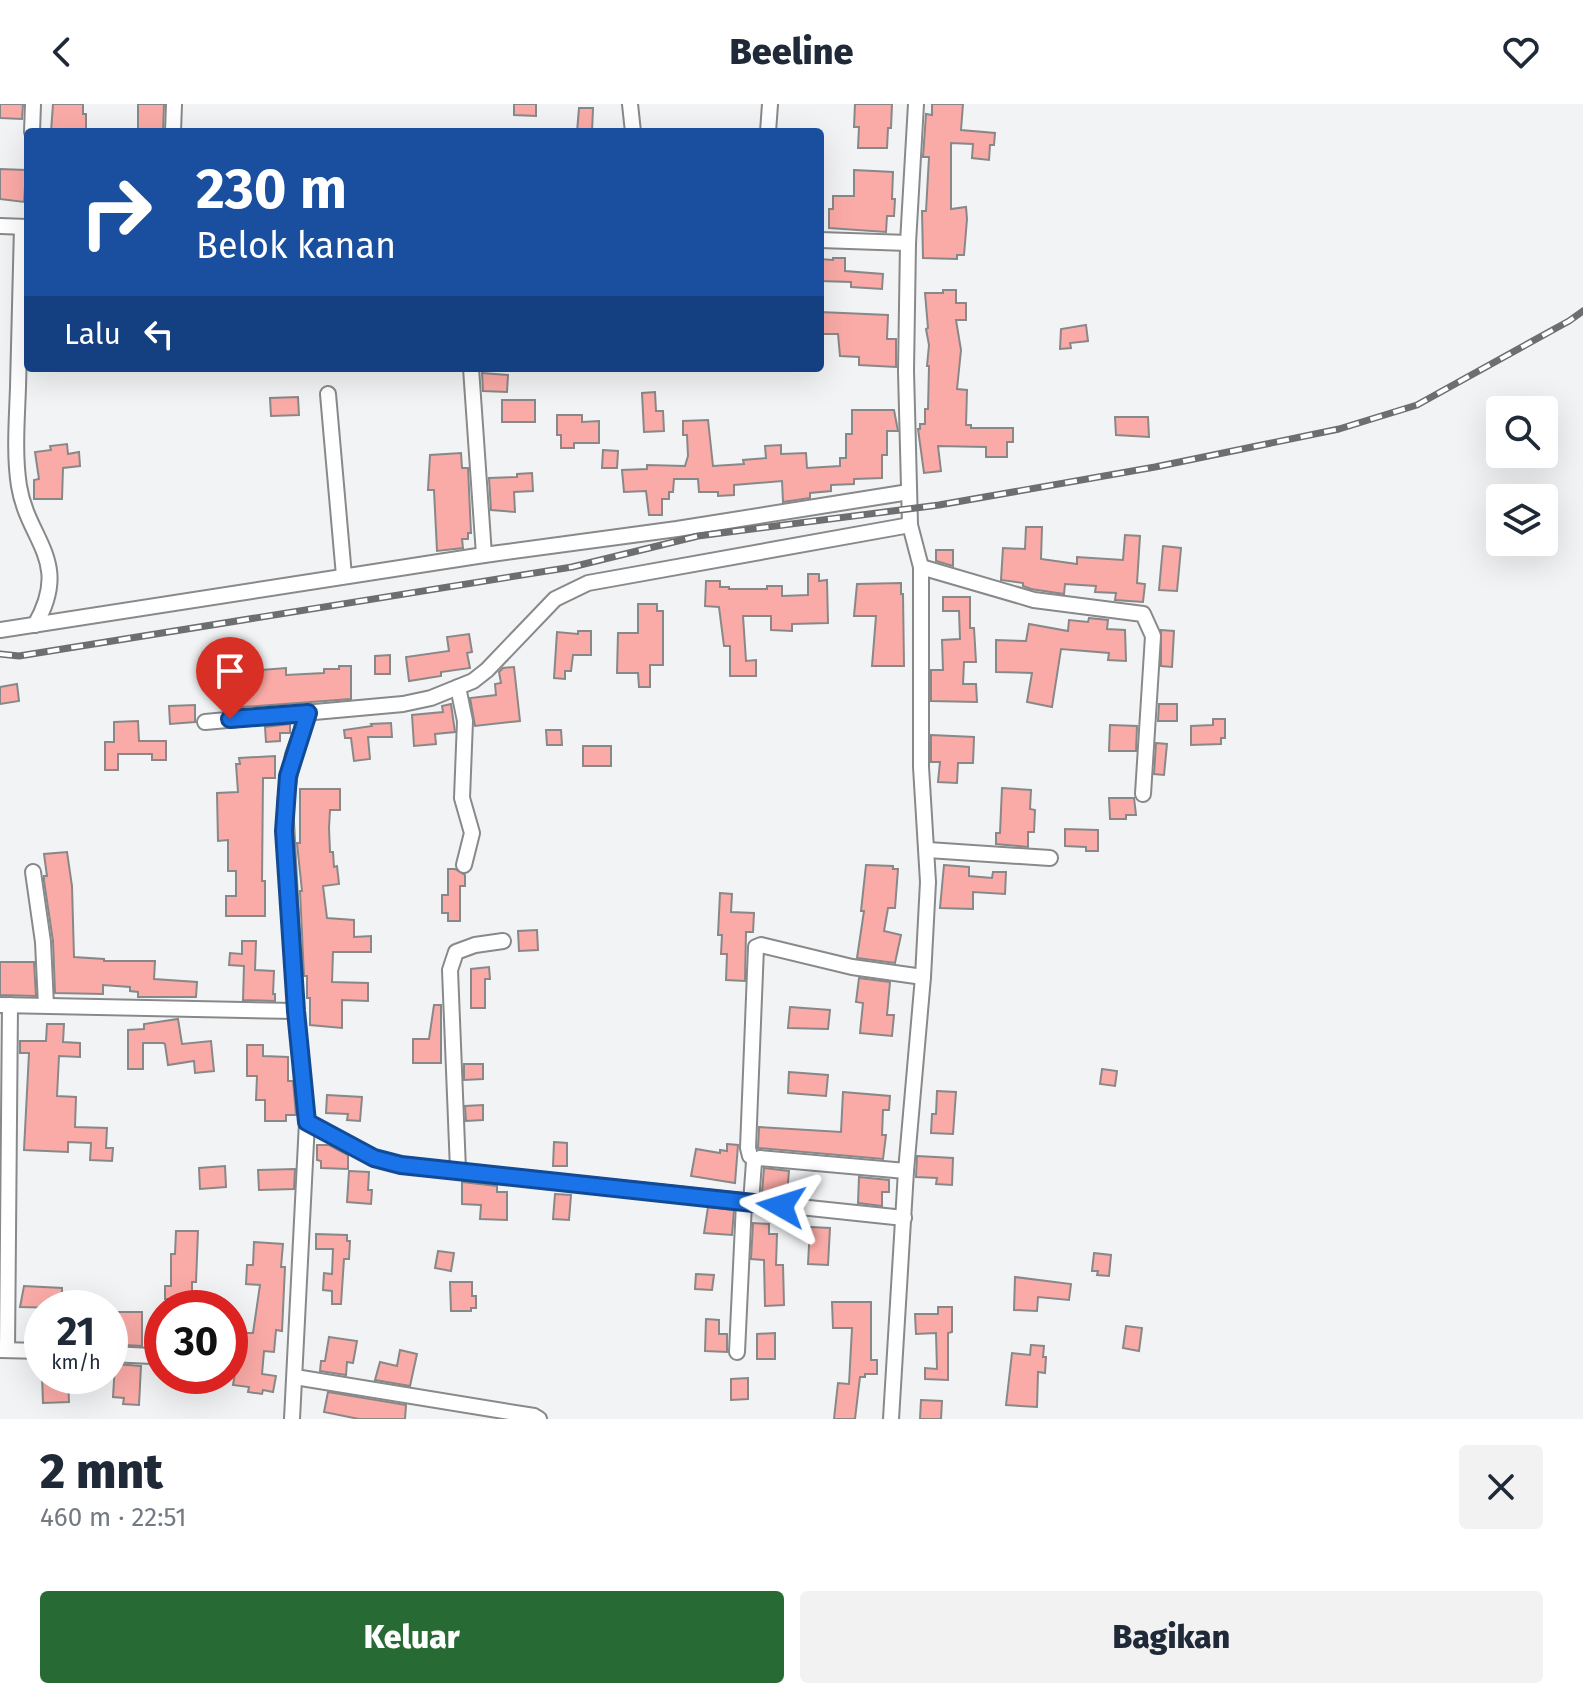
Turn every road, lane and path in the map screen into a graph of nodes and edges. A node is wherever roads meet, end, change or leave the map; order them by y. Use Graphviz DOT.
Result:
graph roads {
  1 [pos="33,104"];
  2 [pos="174,104"];
  3 [pos="630,104"];
  4 [pos="770,104"];
  5 [pos="916,104"];
  6 [pos="32,128"];
  7 [pos="173,128"];
  8 [pos="633,128"];
  9 [pos="768,128"];
  10 [pos="24,225"];
  11 [pos="0,226"];
  12 [pos="824,240"];
  13 [pos="908,243"];
  14 [pos="24,271"];
  15 [pos="471,372"];
  16 [pos="328,394"];
  17 [pos="909,492"];
  18 [pos="910,525"];
  19 [pos="484,555"];
  20 [pos="921,567"];
  21 [pos="344,576"];
  22 [pos="35,625"];
  23 [pos="0,630"];
  24 [pos="458,687"];
  25 [pos="308,713"];
  26 [pos="205,722"];
  27 [pos="1143,794"];
  28 [pos="928,850"];
  29 [pos="1050,858"];
  30 [pos="464,865"];
  31 [pos="33,872"];
  32 [pos="503,941"];
  33 [pos="923,977"];
  34 [pos="5,1005"];
  35 [pos="46,1005"];
  36 [pos="296,1011"];
  37 [pos="307,1122"];
  38 [pos="756,1160"];
  39 [pos="458,1170"];
  40 [pos="906,1171"];
  41 [pos="747,1203"];
  42 [pos="904,1218"];
  43 [pos="4,1350"];
  44 [pos="24,1351"];
  45 [pos="737,1352"];
  46 [pos="295,1377"];
  47 [pos="292,1419"];
  48 [pos="539,1419"];
  49 [pos="891,1419"];
  1 -- 6 [label="street"];
  2 -- 7 [label="street"];
  3 -- 8 [label="street"];
  4 -- 9 [label="street"];
  5 -- 13 [label="street"];
  10 -- 11 [label="street"];
  12 -- 13 [label="street"];
  13 -- 17 [label="street"];
  14 -- 22 [label="street"];
  15 -- 19 [label="street"];
  16 -- 21 [label="street"];
  17 -- 18 [label="street"];
  17 -- 19 [label="street"];
  18 -- 20 [label="street"];
  18 -- 24 [label="street"];
  19 -- 21 [label="street"];
  20 -- 27 [label="street"];
  20 -- 28 [label="street"];
  21 -- 22 [label="street"];
  22 -- 23 [label="street"];
  24 -- 25 [label="street"];
  24 -- 30 [label="street"];
  25 -- 26 [label="street"];
  25 -- 36 [label="street"];
  28 -- 29 [label="street"];
  28 -- 33 [label="street"];
  31 -- 35 [label="street"];
  32 -- 39 [label="street"];
  33 -- 38 [label="street"];
  33 -- 40 [label="street"];
  34 -- 35 [label="street"];
  34 -- 43 [label="street"];
  35 -- 36 [label="street"];
  36 -- 37 [label="street"];
  37 -- 39 [label="street"];
  37 -- 46 [label="street"];
  38 -- 40 [label="street"];
  38 -- 41 [label="street"];
  39 -- 41 [label="street"];
  40 -- 42 [label="street"];
  41 -- 42 [label="street"];
  41 -- 45 [label="street"];
  42 -- 49 [label="street"];
  43 -- 44 [label="street"];
  46 -- 47 [label="street"];
  46 -- 48 [label="street"];
}
